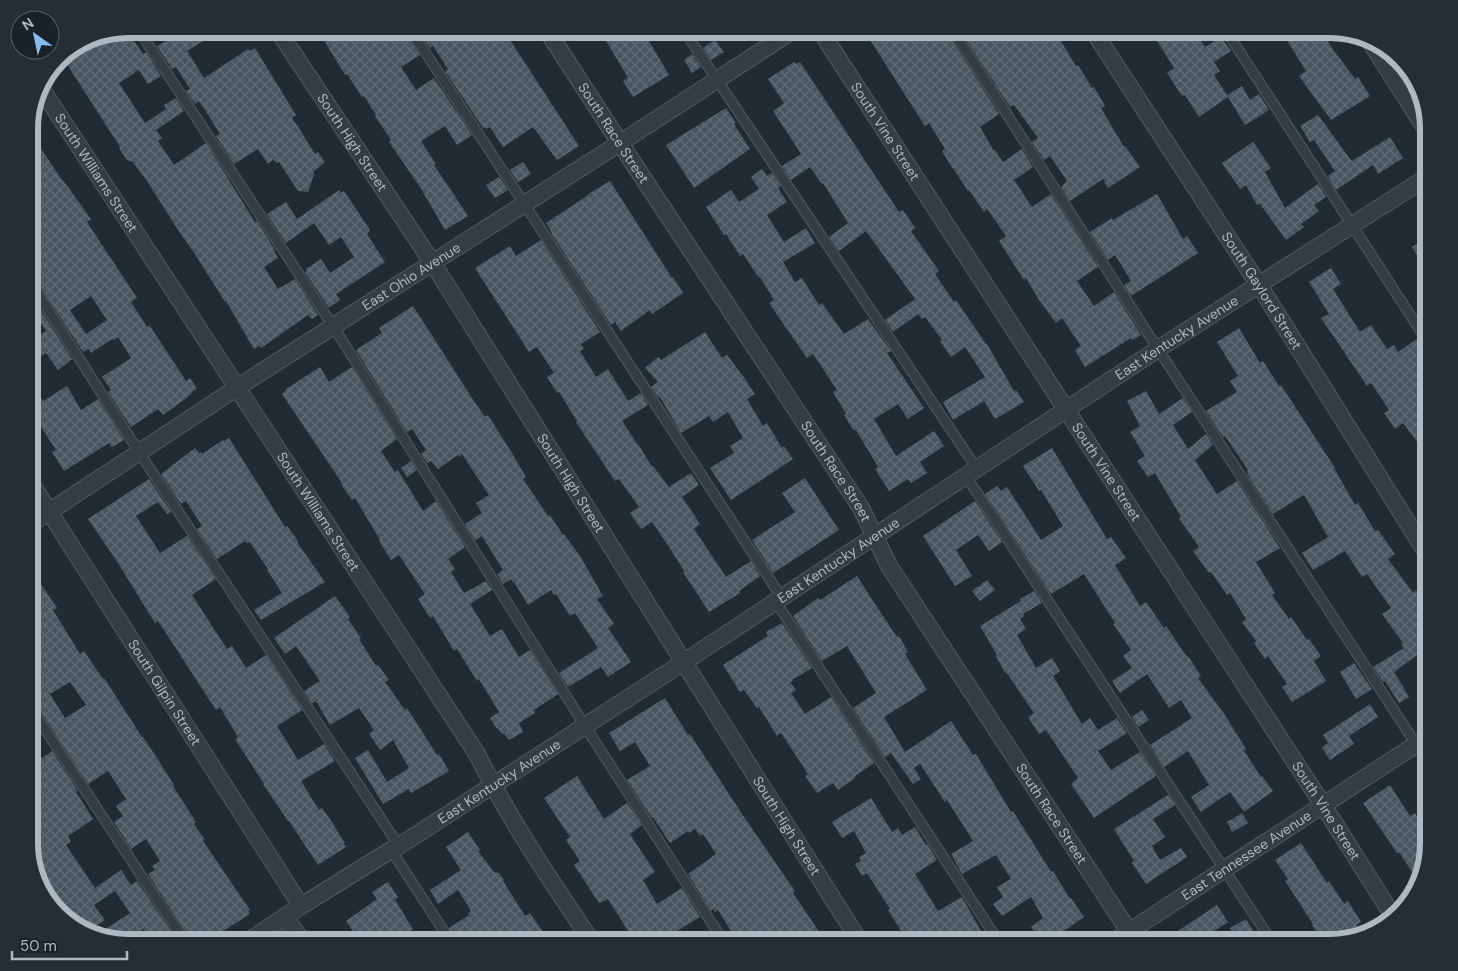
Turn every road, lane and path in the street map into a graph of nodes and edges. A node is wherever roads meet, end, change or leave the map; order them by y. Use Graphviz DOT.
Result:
graph roads {
  1 [pos="144,38"];
  2 [pos="283,38"];
  3 [pos="416,38"];
  4 [pos="552,38"];
  5 [pos="689,38"];
  6 [pos="781,38"];
  7 [pos="825,38"];
  8 [pos="958,38"];
  9 [pos="1098,38"];
  10 [pos="1231,38"];
  11 [pos="1375,49"];
  12 [pos="716,80"];
  13 [pos="44,93"];
  14 [pos="1420,120"];
  15 [pos="620,143"];
  16 [pos="1420,182"];
  17 [pos="524,203"];
  18 [pos="1352,226"];
  19 [pos="432,262"];
  20 [pos="1259,286"];
  21 [pos="38,294"];
  22 [pos="333,326"];
  23 [pos="1420,330"];
  24 [pos="1158,350"];
  25 [pos="238,387"];
  26 [pos="1066,410"];
  27 [pos="139,452"];
  28 [pos="971,472"];
  29 [pos="38,494"];
  30 [pos="49,511"];
  31 [pos="38,519"];
  32 [pos="875,537"];
  33 [pos="1420,543"];
  34 [pos="779,600"];
  35 [pos="684,662"];
  36 [pos="38,719"];
  37 [pos="585,726"];
  38 [pos="1420,737"];
  39 [pos="1420,743"];
  40 [pos="493,786"];
  41 [pos="1323,805"];
  42 [pos="395,848"];
  43 [pos="1225,869"];
  44 [pos="301,906"];
  45 [pos="1390,911"];
  46 [pos="285,917"];
  47 [pos="181,934"];
  48 [pos="259,934"];
  49 [pos="297,934"];
  50 [pos="446,934"];
  51 [pos="587,934"];
  52 [pos="719,934"];
  53 [pos="855,934"];
  54 [pos="994,934"];
  55 [pos="1131,934"];
  56 [pos="1137,934"];
  57 [pos="1267,934"];
  1 -- 22 [label="lane"];
  2 -- 19 [label="street, South High Street"];
  3 -- 17 [label="lane"];
  4 -- 15 [label="street, South Race Street"];
  5 -- 12 [label="lane"];
  6 -- 12 [label="street, East Ohio Avenue"];
  7 -- 26 [label="street, South Vine Street"];
  8 -- 24 [label="lane"];
  9 -- 20 [label="street, South Gaylord Street"];
  10 -- 18 [label="lane"];
  11 -- 14 [label="street"];
  12 -- 15 [label="street, East Ohio Avenue"];
  12 -- 28 [label="lane"];
  13 -- 25 [label="street, South Williams Street"];
  15 -- 17 [label="street, East Ohio Avenue"];
  15 -- 32 [label="street, South Race Street"];
  16 -- 18 [label="street, East Kentucky Avenue"];
  17 -- 19 [label="street, East Ohio Avenue"];
  17 -- 34 [label="lane"];
  18 -- 20 [label="street, East Kentucky Avenue"];
  18 -- 23 [label="lane"];
  19 -- 22 [label="street, East Ohio Avenue"];
  19 -- 35 [label="street, South High Street"];
  20 -- 24 [label="street, East Kentucky Avenue"];
  20 -- 33 [label="street, South Gaylord Street"];
  21 -- 27 [label="lane"];
  22 -- 25 [label="street, East Ohio Avenue"];
  22 -- 37 [label="lane"];
  24 -- 26 [label="street, East Kentucky Avenue"];
  24 -- 38 [label="lane"];
  25 -- 27 [label="street, East Ohio Avenue"];
  25 -- 40 [label="street, South Williams Street"];
  26 -- 28 [label="street, East Kentucky Avenue"];
  26 -- 41 [label="street, South Vine Street"];
  27 -- 30 [label="street, East Ohio Avenue"];
  27 -- 42 [label="lane"];
  28 -- 32 [label="street, East Kentucky Avenue"];
  28 -- 43 [label="lane"];
  29 -- 30 [label="street, South Gilpin Street"];
  30 -- 31 [label="street, East Ohio Avenue"];
  30 -- 44 [label="street, South Gilpin Street"];
  32 -- 34 [label="street, East Kentucky Avenue"];
  32 -- 55 [label="street, South Race Street"];
  34 -- 35 [label="street, East Kentucky Avenue"];
  34 -- 54 [label="lane"];
  35 -- 37 [label="street, East Kentucky Avenue"];
  35 -- 53 [label="street, South High Street"];
  36 -- 47 [label="lane"];
  37 -- 40 [label="street, East Kentucky Avenue"];
  37 -- 52 [label="lane"];
  39 -- 41 [label="street, East Tennessee Avenue"];
  40 -- 42 [label="street, East Kentucky Avenue"];
  40 -- 51 [label="street, South Williams Street"];
  41 -- 43 [label="street, East Tennessee Avenue"];
  41 -- 45 [label="street, South Vine Street"];
  42 -- 44 [label="street, East Kentucky Avenue"];
  42 -- 50 [label="lane"];
  43 -- 56 [label="street, East Tennessee Avenue"];
  43 -- 57 [label="lane"];
  44 -- 46 [label="street, East Kentucky Avenue"];
  46 -- 48 [label="street, East Kentucky Avenue"];
  46 -- 49 [label="street"];
}
